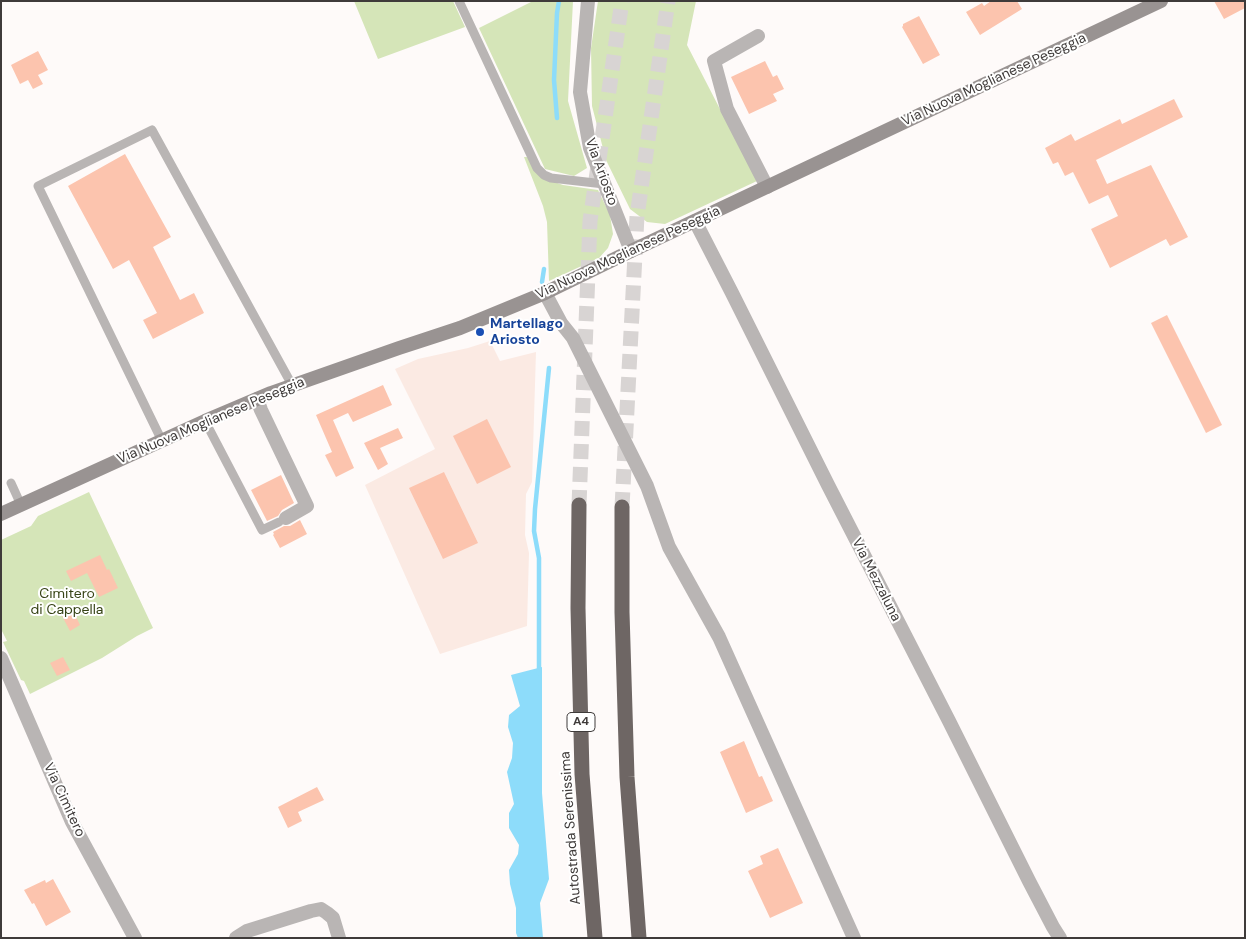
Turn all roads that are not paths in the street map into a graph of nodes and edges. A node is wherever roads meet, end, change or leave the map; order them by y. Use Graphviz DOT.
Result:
graph roads {
  1 [pos="459,1"];
  2 [pos="588,1"];
  3 [pos="1161,1"];
  4 [pos="758,36"];
  5 [pos="604,184"];
  6 [pos="767,187"];
  7 [pos="695,221"];
  8 [pos="631,251"];
  9 [pos="545,293"];
  10 [pos="292,385"];
  11 [pos="257,399"];
  12 [pos="205,421"];
  13 [pos="162,441"];
  14 [pos="11,483"];
  15 [pos="21,505"];
  16 [pos="578,505"];
  17 [pos="622,507"];
  18 [pos="1,514"];
  19 [pos="283,520"];
  20 [pos="1,658"];
  21 [pos="135,938"];
  22 [pos="236,938"];
  23 [pos="339,938"];
  24 [pos="595,938"];
  25 [pos="639,938"];
  26 [pos="854,938"];
  27 [pos="1060,938"];
  1 -- 5 [label="lane"];
  2 -- 5 [label="street, Via Ariosto"];
  3 -- 6 [label="main road, Via Nuova Moglianese Peseggia"];
  4 -- 6 [label="street"];
  5 -- 8 [label="street, Via Ariosto"];
  6 -- 7 [label="main road, Via Nuova Moglianese Peseggia"];
  7 -- 8 [label="main road, Via Nuova Moglianese Peseggia"];
  7 -- 27 [label="street, Via Mezzaluna"];
  8 -- 9 [label="main road, Via Nuova Moglianese Peseggia"];
  9 -- 10 [label="main road, Via Nuova Moglianese Peseggia"];
  9 -- 26 [label="street"];
  10 -- 11 [label="main road, Via Nuova Moglianese Peseggia"];
  10 -- 13 [label="lane"];
  11 -- 12 [label="main road, Via Nuova Moglianese Peseggia"];
  11 -- 19 [label="street"];
  12 -- 13 [label="main road, Via Nuova Moglianese Peseggia"];
  12 -- 19 [label="lane"];
  13 -- 15 [label="main road, Via Nuova Moglianese Peseggia"];
  14 -- 15 [label="lane"];
  15 -- 18 [label="main road, Via Nuova Moglianese Peseggia"];
  16 -- 24 [label="highway, Autostrada Serenissima / A4"];
  17 -- 25 [label="highway"];
  20 -- 21 [label="street, Via Cimitero"];
  22 -- 23 [label="street"];
}
